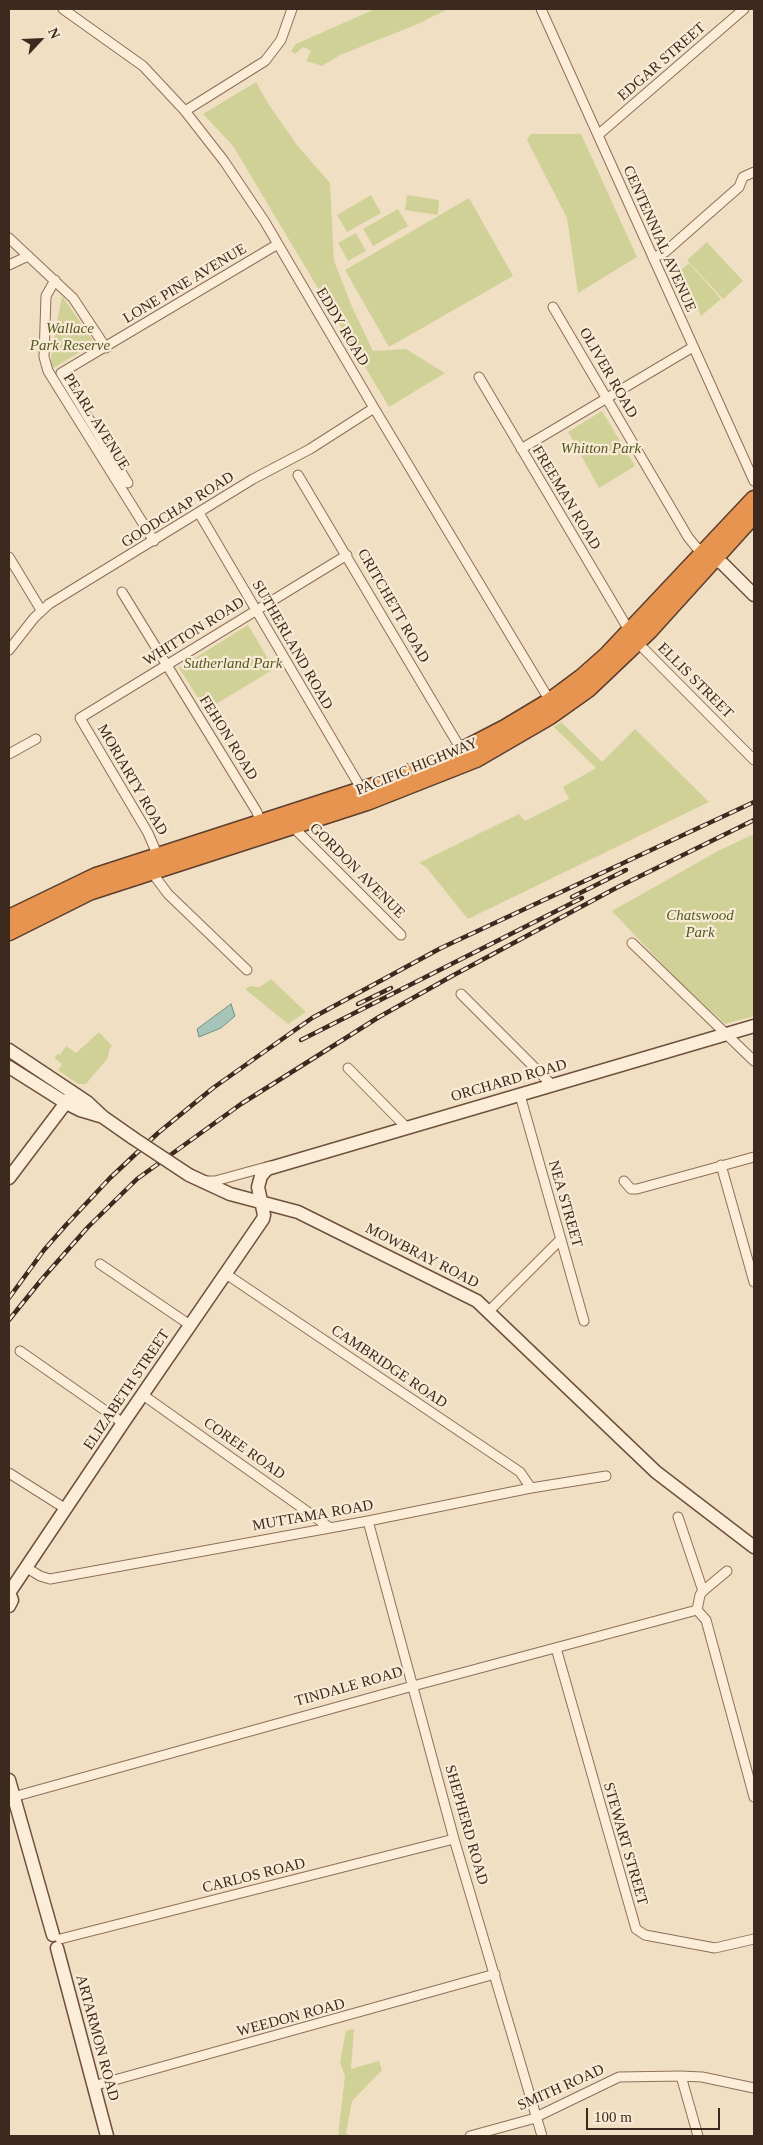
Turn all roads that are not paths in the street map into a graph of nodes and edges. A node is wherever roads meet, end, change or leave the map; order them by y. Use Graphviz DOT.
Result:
graph roads {
  1 [pos="63,9"];
  2 [pos="292,9"];
  3 [pos="541,9"];
  4 [pos="744,9"];
  5 [pos="185,111"];
  6 [pos="598,136"];
  7 [pos="754,172"];
  8 [pos="9,238"];
  9 [pos="278,244"];
  10 [pos="28,256"];
  11 [pos="653,258"];
  12 [pos="9,265"];
  13 [pos="54,280"];
  14 [pos="553,307"];
  15 [pos="693,347"];
  16 [pos="106,348"];
  17 [pos="479,378"];
  18 [pos="607,398"];
  19 [pos="374,408"];
  20 [pos="521,449"];
  21 [pos="298,475"];
  22 [pos="754,481"];
  23 [pos="128,483"];
  24 [pos="754,499"];
  25 [pos="199,513"];
  26 [pos="754,515"];
  27 [pos="154,541"];
  28 [pos="347,555"];
  29 [pos="710,556"];
  30 [pos="9,558"];
  31 [pos="122,592"];
  32 [pos="754,595"];
  33 [pos="41,610"];
  34 [pos="256,610"];
  35 [pos="634,638"];
  36 [pos="9,650"];
  37 [pos="167,665"];
  38 [pos="550,700"];
  39 [pos="80,718"];
  40 [pos="36,738"];
  41 [pos="462,751"];
  42 [pos="9,754"];
  43 [pos="754,760"];
  44 [pos="362,790"];
  45 [pos="261,824"];
  46 [pos="293,827"];
  47 [pos="156,864"];
  48 [pos="9,918"];
  49 [pos="9,932"];
  50 [pos="401,935"];
  51 [pos="632,943"];
  52 [pos="247,970"];
  53 [pos="461,994"];
  54 [pos="754,1026"];
  55 [pos="726,1034"];
  56 [pos="9,1050"];
  57 [pos="754,1061"];
  58 [pos="9,1067"];
  59 [pos="348,1068"];
  60 [pos="553,1086"];
  61 [pos="520,1094"];
  62 [pos="70,1098"];
  63 [pos="407,1128"];
  64 [pos="754,1157"];
  65 [pos="721,1165"];
  66 [pos="272,1166"];
  67 [pos="9,1178"];
  68 [pos="193,1178"];
  69 [pos="624,1181"];
  70 [pos="261,1202"];
  71 [pos="560,1239"];
  72 [pos="100,1264"];
  73 [pos="226,1274"];
  74 [pos="754,1282"];
  75 [pos="488,1312"];
  76 [pos="584,1321"];
  77 [pos="190,1325"];
  78 [pos="20,1351"];
  79 [pos="143,1395"];
  80 [pos="123,1423"];
  81 [pos="9,1473"];
  82 [pos="606,1476"];
  83 [pos="531,1488"];
  84 [pos="66,1509"];
  85 [pos="678,1517"];
  86 [pos="368,1521"];
  87 [pos="328,1526"];
  88 [pos="754,1546"];
  89 [pos="27,1568"];
  90 [pos="727,1571"];
  91 [pos="703,1591"];
  92 [pos="9,1598"];
  93 [pos="698,1610"];
  94 [pos="556,1648"];
  95 [pos="413,1686"];
  96 [pos="9,1780"];
  97 [pos="754,1797"];
  98 [pos="11,1798"];
  99 [pos="454,1839"];
  100 [pos="754,1939"];
  101 [pos="57,1941"];
  102 [pos="495,1974"];
  103 [pos="681,2076"];
  104 [pos="93,2086"];
  105 [pos="754,2088"];
  106 [pos="536,2117"];
  107 [pos="107,2136"];
  108 [pos="470,2136"];
  109 [pos="542,2136"];
  110 [pos="698,2136"];
  1 -- 5 [label="street, EDDY ROAD"];
  2 -- 5 [label="street"];
  3 -- 6 [label="street, CENTENNIAL AVENUE"];
  4 -- 6 [label="street, EDGAR STREET"];
  5 -- 9 [label="street, EDDY ROAD"];
  6 -- 11 [label="street, CENTENNIAL AVENUE"];
  7 -- 11 [label="street"];
  8 -- 10 [label="street"];
  9 -- 16 [label="street, LONE PINE AVENUE"];
  9 -- 19 [label="street, EDDY ROAD"];
  10 -- 12 [label="street"];
  10 -- 13 [label="street"];
  11 -- 15 [label="street, CENTENNIAL AVENUE"];
  13 -- 16 [label="street"];
  13 -- 27 [label="street, PEARL AVENUE"];
  14 -- 18 [label="street, OLIVER ROAD"];
  15 -- 18 [label="street"];
  15 -- 22 [label="street, CENTENNIAL AVENUE"];
  16 -- 23 [label="street, PEARL AVENUE"];
  17 -- 20 [label="street, FREEMAN ROAD"];
  18 -- 20 [label="street"];
  18 -- 29 [label="street, OLIVER ROAD"];
  19 -- 25 [label="street, GOODCHAP ROAD"];
  19 -- 38 [label="street, EDDY ROAD"];
  20 -- 35 [label="street, FREEMAN ROAD"];
  21 -- 28 [label="street, CRITCHETT ROAD"];
  24 -- 29 [label="highway, PACIFIC HIGHWAY"];
  25 -- 27 [label="street, GOODCHAP ROAD"];
  25 -- 34 [label="street, SUTHERLAND ROAD"];
  26 -- 29 [label="highway, PACIFIC HIGHWAY"];
  27 -- 33 [label="street, GOODCHAP ROAD"];
  28 -- 34 [label="street, WHITTON ROAD"];
  28 -- 41 [label="street, CRITCHETT ROAD"];
  29 -- 32 [label="street"];
  29 -- 35 [label="highway, PACIFIC HIGHWAY"];
  30 -- 33 [label="street"];
  31 -- 37 [label="street, FEHON ROAD"];
  33 -- 36 [label="street, GOODCHAP ROAD"];
  34 -- 37 [label="street, WHITTON ROAD"];
  34 -- 44 [label="street, SUTHERLAND ROAD"];
  35 -- 38 [label="highway, PACIFIC HIGHWAY"];
  35 -- 43 [label="street, ELLIS STREET"];
  35 -- 46 [label="highway, PACIFIC HIGHWAY"];
  37 -- 39 [label="street, WHITTON ROAD"];
  37 -- 45 [label="street, FEHON ROAD"];
  38 -- 41 [label="highway, PACIFIC HIGHWAY"];
  39 -- 47 [label="street, MORIARTY ROAD"];
  40 -- 42 [label="street"];
  41 -- 44 [label="highway, PACIFIC HIGHWAY"];
  44 -- 45 [label="highway, PACIFIC HIGHWAY"];
  45 -- 47 [label="highway, PACIFIC HIGHWAY"];
  46 -- 47 [label="highway, PACIFIC HIGHWAY"];
  46 -- 50 [label="street, GORDON AVENUE"];
  47 -- 48 [label="highway, PACIFIC HIGHWAY"];
  47 -- 49 [label="highway, PACIFIC HIGHWAY"];
  47 -- 52 [label="street, MORIARTY ROAD"];
  51 -- 55 [label="street"];
  53 -- 60 [label="street"];
  54 -- 55 [label="street, ORCHARD ROAD"];
  55 -- 57 [label="street"];
  55 -- 60 [label="street, ORCHARD ROAD"];
  56 -- 62 [label="street, MOWBRAY ROAD"];
  58 -- 62 [label="street, MOWBRAY ROAD"];
  59 -- 63 [label="street"];
  60 -- 61 [label="street, ORCHARD ROAD"];
  61 -- 63 [label="street, ORCHARD ROAD"];
  61 -- 71 [label="street, NEA STREET"];
  62 -- 67 [label="street"];
  62 -- 68 [label="street, MOWBRAY ROAD, bridge"];
  63 -- 66 [label="street, ORCHARD ROAD"];
  64 -- 65 [label="street"];
  65 -- 69 [label="street"];
  65 -- 74 [label="street"];
  66 -- 68 [label="street, ORCHARD ROAD"];
  66 -- 70 [label="street"];
  68 -- 70 [label="street, MOWBRAY ROAD"];
  70 -- 73 [label="street, ELIZABETH STREET"];
  70 -- 75 [label="street, MOWBRAY ROAD"];
  71 -- 75 [label="street"];
  71 -- 76 [label="street, NEA STREET"];
  72 -- 77 [label="street"];
  73 -- 77 [label="street, ELIZABETH STREET"];
  73 -- 83 [label="street, CAMBRIDGE ROAD"];
  75 -- 88 [label="street, MOWBRAY ROAD"];
  77 -- 79 [label="street, ELIZABETH STREET"];
  78 -- 80 [label="street"];
  79 -- 80 [label="street, ELIZABETH STREET"];
  79 -- 87 [label="street, COREE ROAD"];
  80 -- 84 [label="street, ELIZABETH STREET"];
  81 -- 84 [label="street"];
  82 -- 83 [label="street, MUTTAMA ROAD"];
  83 -- 86 [label="street, MUTTAMA ROAD"];
  84 -- 89 [label="street, ELIZABETH STREET"];
  85 -- 91 [label="street"];
  86 -- 87 [label="street, MUTTAMA ROAD"];
  86 -- 95 [label="street, SHEPHERD ROAD"];
  87 -- 89 [label="street, MUTTAMA ROAD"];
  89 -- 92 [label="street, ELIZABETH STREET"];
  90 -- 91 [label="street"];
  91 -- 93 [label="street"];
  93 -- 94 [label="street, TINDALE ROAD"];
  93 -- 97 [label="street"];
  94 -- 95 [label="street, TINDALE ROAD"];
  94 -- 100 [label="street, STEWART STREET"];
  95 -- 98 [label="street, TINDALE ROAD"];
  95 -- 99 [label="street, SHEPHERD ROAD"];
  96 -- 98 [label="street, ARTARMON ROAD"];
  98 -- 101 [label="street, ARTARMON ROAD"];
  99 -- 101 [label="street, CARLOS ROAD"];
  99 -- 102 [label="street, SHEPHERD ROAD"];
  101 -- 104 [label="street, ARTARMON ROAD"];
  102 -- 104 [label="street, WEEDON ROAD"];
  102 -- 106 [label="street, SHEPHERD ROAD"];
  103 -- 105 [label="street, SMITH ROAD"];
  103 -- 106 [label="street, SMITH ROAD"];
  103 -- 110 [label="street"];
  104 -- 107 [label="street, ARTARMON ROAD"];
  106 -- 108 [label="street, SMITH ROAD"];
  106 -- 109 [label="street, SHEPHERD ROAD"];
}
